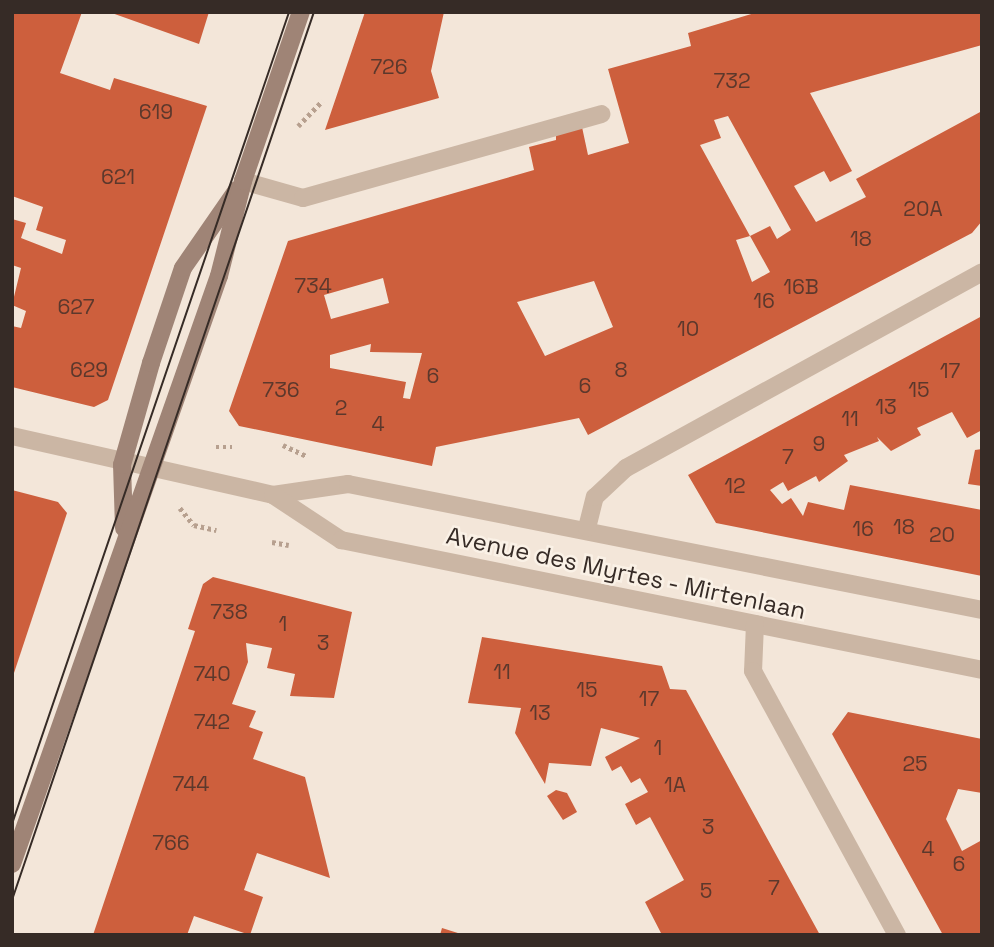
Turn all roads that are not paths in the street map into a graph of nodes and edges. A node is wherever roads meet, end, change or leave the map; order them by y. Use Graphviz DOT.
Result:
graph roads {
  1 [pos="301,12"];
  2 [pos="601,114"];
  3 [pos="243,181"];
  4 [pos="982,272"];
  5 [pos="12,436"];
  6 [pos="122,465"];
  7 [pos="153,472"];
  8 [pos="272,495"];
  9 [pos="587,528"];
  10 [pos="124,535"];
  11 [pos="982,610"];
  12 [pos="755,624"];
  13 [pos="982,670"];
  14 [pos="12,864"];
  15 [pos="897,935"];
  1 -- 3 [label="main road"];
  2 -- 3 [label="street"];
  3 -- 6 [label="main road"];
  3 -- 7 [label="main road"];
  4 -- 9 [label="street"];
  5 -- 6 [label="street, Avenue des Myrtes - Mirtenlaan"];
  6 -- 7 [label="street, Avenue des Myrtes - Mirtenlaan"];
  6 -- 10 [label="main road"];
  7 -- 8 [label="street, Avenue des Myrtes - Mirtenlaan"];
  7 -- 10 [label="main road"];
  8 -- 9 [label="street, Avenue des Myrtes - Mirtenlaan"];
  8 -- 12 [label="street, Avenue des Myrtes - Mirtenlaan"];
  9 -- 11 [label="street, Avenue des Myrtes - Mirtenlaan"];
  10 -- 14 [label="main road"];
  12 -- 13 [label="street, Avenue des Myrtes - Mirtenlaan"];
  12 -- 15 [label="street"];
}
